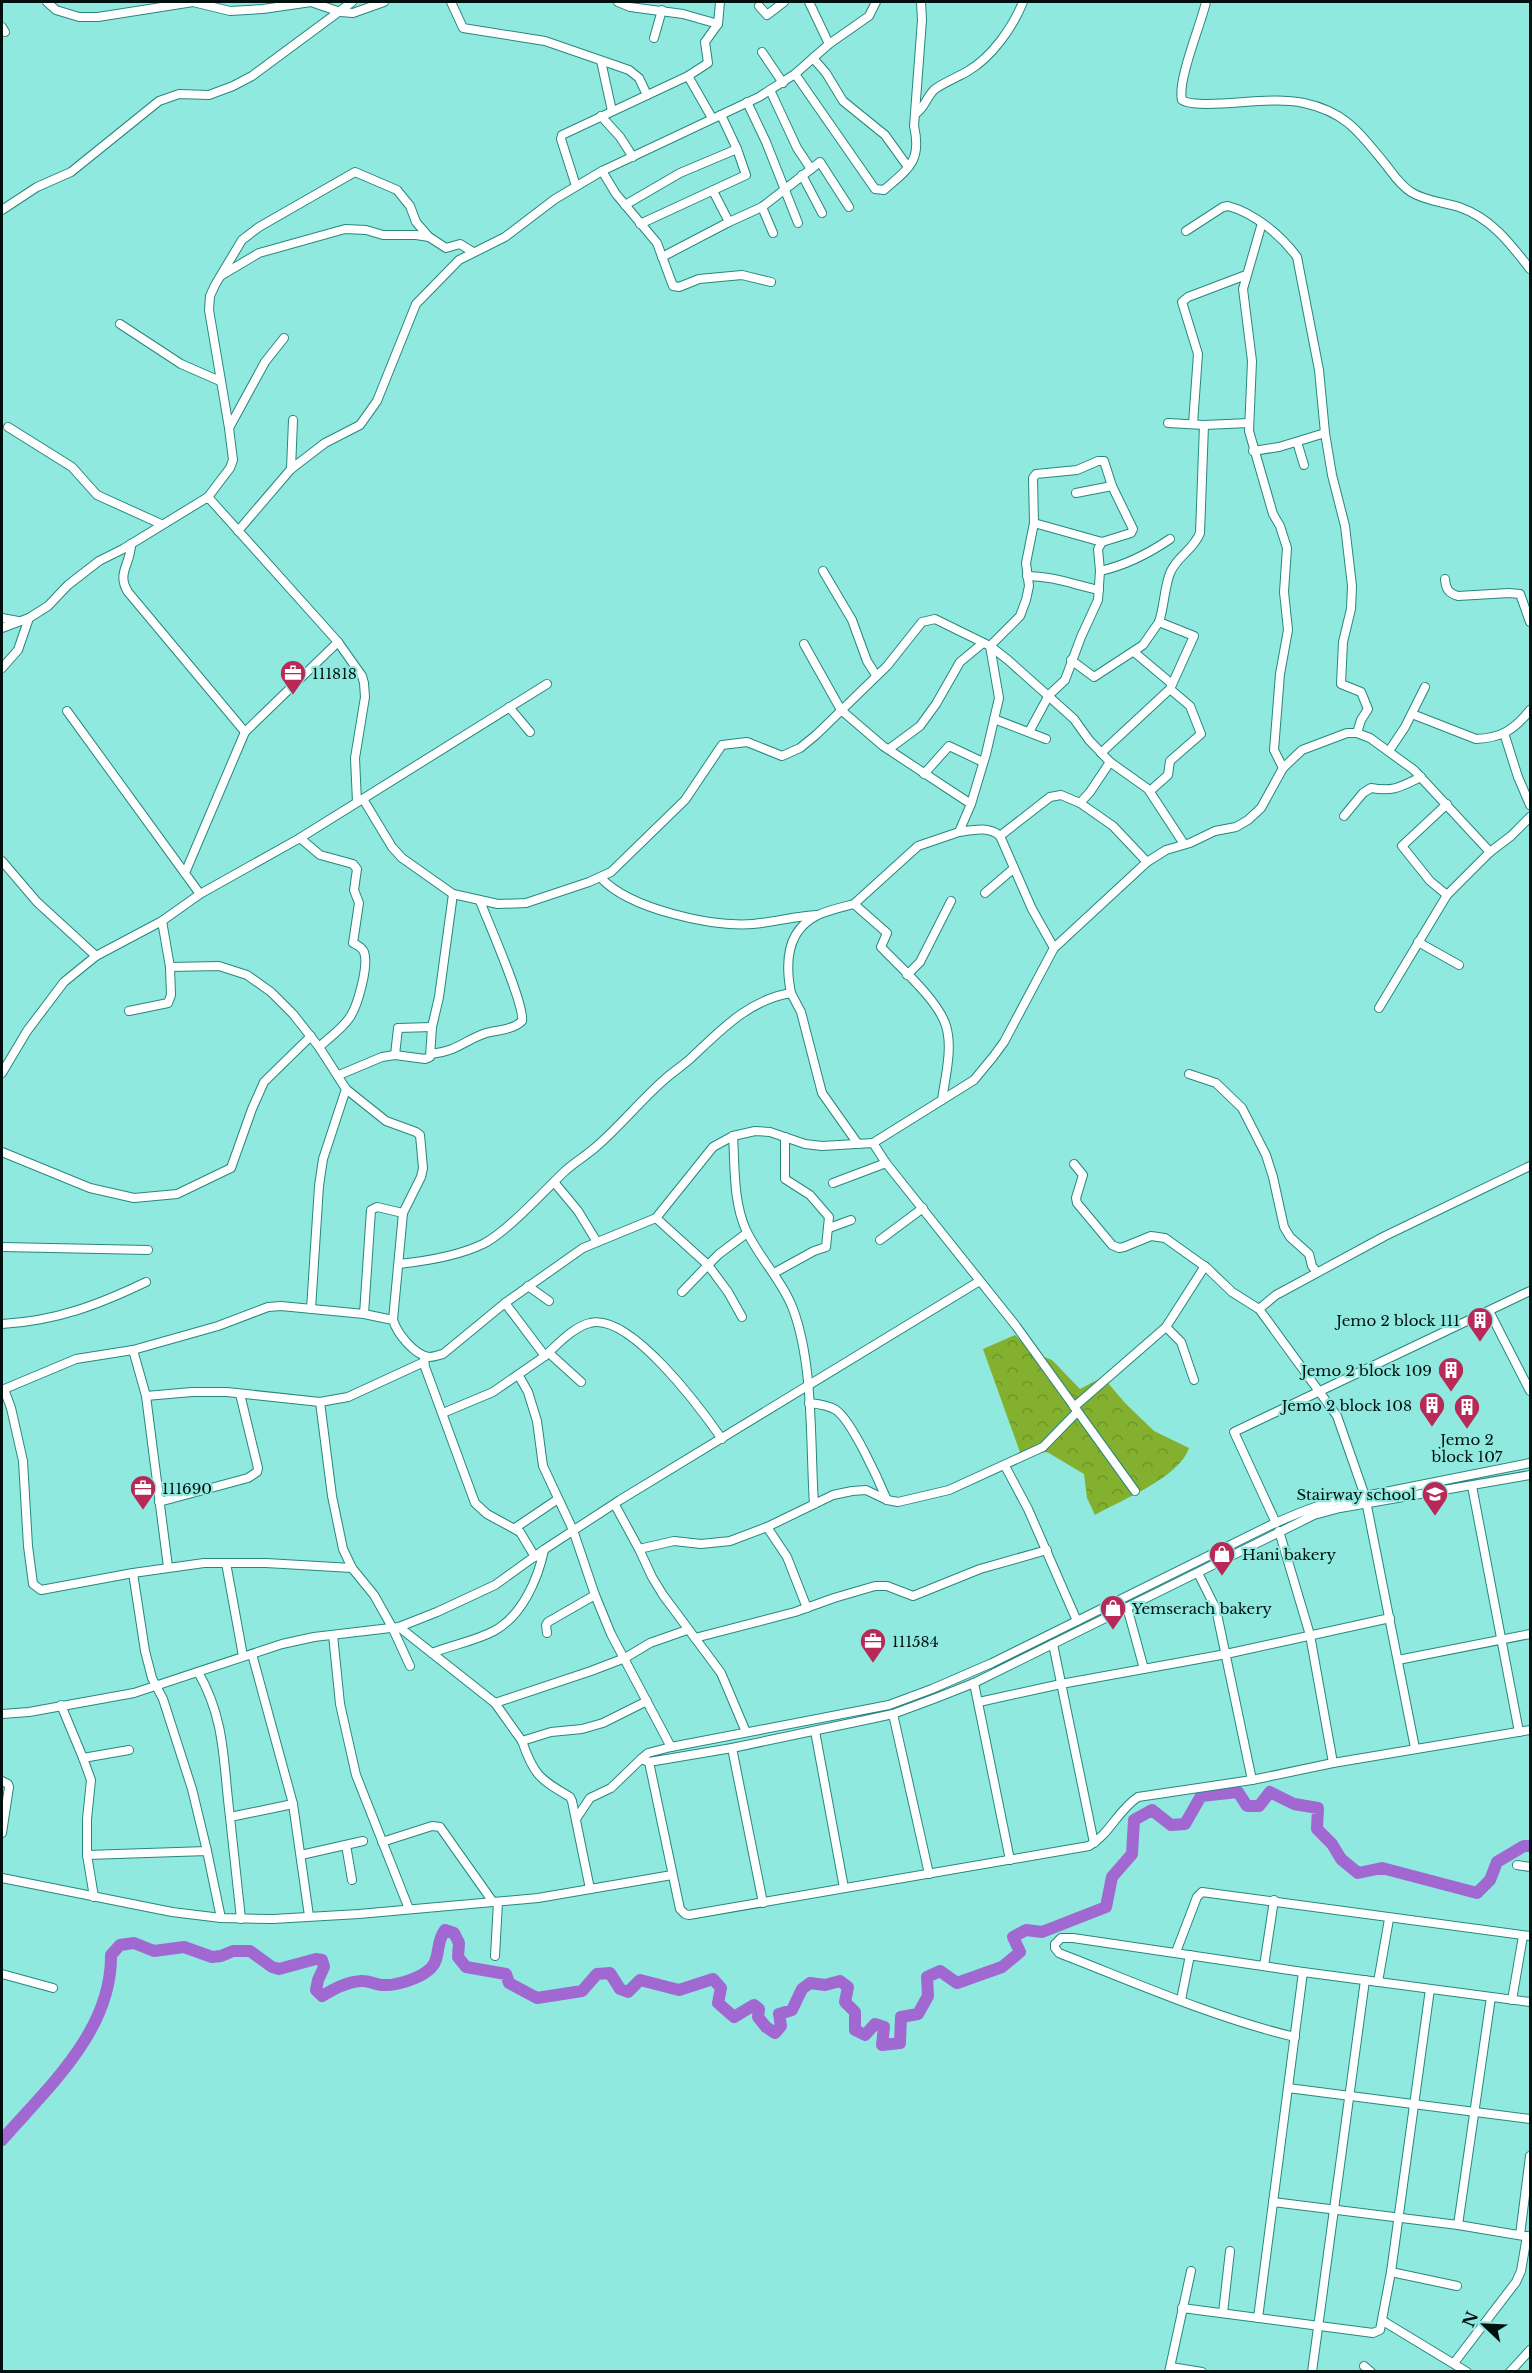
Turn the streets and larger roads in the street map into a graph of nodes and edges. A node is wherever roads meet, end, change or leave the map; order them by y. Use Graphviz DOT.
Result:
graph roads {
  1 [pos="47,2"];
  2 [pos="352,2"];
  3 [pos="384,2"];
  4 [pos="452,2"];
  5 [pos="618,2"];
  6 [pos="720,2"];
  7 [pos="784,2"];
  8 [pos="809,2"];
  9 [pos="876,2"];
  10 [pos="921,2"];
  11 [pos="1023,2"];
  12 [pos="1206,2"];
  13 [pos="759,6"];
  14 [pos="662,10"];
  15 [pos="340,12"];
  16 [pos="717,24"];
  17 [pos="654,38"];
  18 [pos="829,44"];
  19 [pos="762,52"];
  20 [pos="813,58"];
  21 [pos="601,62"];
  22 [pos="795,74"];
  23 [pos="688,76"];
  24 [pos="783,83"];
  25 [pos="770,90"];
  26 [pos="647,95"];
  27 [pos="747,102"];
  28 [pos="612,111"];
  29 [pos="915,114"];
  30 [pos="721,115"];
  31 [pos="601,116"];
  32 [pos="712,118"];
  33 [pos="737,149"];
  34 [pos="633,157"];
  35 [pos="908,167"];
  36 [pos="811,169"];
  37 [pos="602,171"];
  38 [pos="802,175"];
  39 [pos="576,186"];
  40 [pos="783,189"];
  41 [pos="713,191"];
  42 [pos="625,205"];
  43 [pos="762,207"];
  44 [pos="849,207"];
  45 [pos="2,210"];
  46 [pos="822,213"];
  47 [pos="729,222"];
  48 [pos="798,223"];
  49 [pos="1262,223"];
  50 [pos="640,224"];
  51 [pos="1186,231"];
  52 [pos="773,233"];
  53 [pos="429,237"];
  54 [pos="473,252"];
  55 [pos="662,257"];
  56 [pos="1530,269"];
  57 [pos="1246,274"];
  58 [pos="220,275"];
  59 [pos="771,282"];
  60 [pos="120,324"];
  61 [pos="284,338"];
  62 [pos="220,381"];
  63 [pos="293,420"];
  64 [pos="1168,423"];
  65 [pos="1249,423"];
  66 [pos="1193,424"];
  67 [pos="1204,425"];
  68 [pos="8,427"];
  69 [pos="229,428"];
  70 [pos="1324,433"];
  71 [pos="1297,442"];
  72 [pos="1253,451"];
  73 [pos="1304,465"];
  74 [pos="291,469"];
  75 [pos="1112,486"];
  76 [pos="1076,493"];
  77 [pos="208,497"];
  78 [pos="1034,523"];
  79 [pos="161,524"];
  80 [pos="238,531"];
  81 [pos="1170,539"];
  82 [pos="1102,542"];
  83 [pos="131,544"];
  84 [pos="823,571"];
  85 [pos="1100,571"];
  86 [pos="1027,576"];
  87 [pos="1444,579"];
  88 [pos="1100,590"];
  89 [pos="2,618"];
  90 [pos="29,618"];
  91 [pos="20,622"];
  92 [pos="1159,622"];
  93 [pos="1530,622"];
  94 [pos="2,628"];
  95 [pos="338,642"];
  96 [pos="804,644"];
  97 [pos="987,644"];
  98 [pos="1134,652"];
  99 [pos="1071,660"];
  100 [pos="2,668"];
  101 [pos="876,675"];
  102 [pos="547,684"];
  103 [pos="1171,686"];
  104 [pos="1425,687"];
  105 [pos="1049,695"];
  106 [pos="509,707"];
  107 [pos="842,710"];
  108 [pos="1530,710"];
  109 [pos="67,711"];
  110 [pos="1412,714"];
  111 [pos="994,719"];
  112 [pos="245,732"];
  113 [pos="530,732"];
  114 [pos="1029,732"];
  115 [pos="1357,733"];
  116 [pos="1504,734"];
  117 [pos="1046,739"];
  118 [pos="889,749"];
  119 [pos="1389,751"];
  120 [pos="1101,753"];
  121 [pos="983,762"];
  122 [pos="1110,762"];
  123 [pos="1283,768"];
  124 [pos="924,774"];
  125 [pos="1421,777"];
  126 [pos="1150,791"];
  127 [pos="360,800"];
  128 [pos="1080,803"];
  129 [pos="971,804"];
  130 [pos="1447,804"];
  131 [pos="1530,805"];
  132 [pos="1344,816"];
  133 [pos="1530,817"];
  134 [pos="959,832"];
  135 [pos="1000,836"];
  136 [pos="300,838"];
  137 [pos="1184,844"];
  138 [pos="1490,852"];
  139 [pos="2,861"];
  140 [pos="1147,862"];
  141 [pos="1013,869"];
  142 [pos="185,873"];
  143 [pos="601,878"];
  144 [pos="985,892"];
  145 [pos="200,894"];
  146 [pos="453,894"];
  147 [pos="1448,895"];
  148 [pos="480,901"];
  149 [pos="951,901"];
  150 [pos="854,904"];
  151 [pos="819,914"];
  152 [pos="162,921"];
  153 [pos="1418,942"];
  154 [pos="1054,948"];
  155 [pos="96,956"];
  156 [pos="1459,965"];
  157 [pos="170,967"];
  158 [pos="907,975"];
  159 [pos="791,993"];
  160 [pos="1379,1008"];
  161 [pos="129,1011"];
  162 [pos="432,1027"];
  163 [pos="311,1036"];
  164 [pos="319,1047"];
  165 [pos="431,1054"];
  166 [pos="395,1055"];
  167 [pos="2,1073"];
  168 [pos="1189,1074"];
  169 [pos="339,1075"];
  170 [pos="346,1089"];
  171 [pos="942,1100"];
  172 [pos="733,1136"];
  173 [pos="785,1137"];
  174 [pos="873,1143"];
  175 [pos="858,1144"];
  176 [pos="2,1152"];
  177 [pos="886,1163"];
  178 [pos="1074,1164"];
  179 [pos="1530,1166"];
  180 [pos="554,1182"];
  181 [pos="833,1184"];
  182 [pos="923,1208"];
  183 [pos="403,1213"];
  184 [pos="656,1218"];
  185 [pos="851,1220"];
  186 [pos="829,1228"];
  187 [pos="747,1233"];
  188 [pos="880,1240"];
  189 [pos="597,1242"];
  190 [pos="2,1247"];
  191 [pos="148,1250"];
  192 [pos="399,1264"];
  193 [pos="708,1266"];
  194 [pos="1204,1266"];
  195 [pos="1317,1272"];
  196 [pos="774,1273"];
  197 [pos="146,1282"];
  198 [pos="978,1282"];
  199 [pos="528,1286"];
  200 [pos="1530,1291"];
  201 [pos="682,1292"];
  202 [pos="549,1302"];
  203 [pos="505,1303"];
  204 [pos="311,1309"];
  205 [pos="1259,1309"];
  206 [pos="1489,1311"];
  207 [pos="364,1314"];
  208 [pos="742,1317"];
  209 [pos="393,1320"];
  210 [pos="2,1324"];
  211 [pos="1166,1327"];
  212 [pos="133,1350"];
  213 [pos="547,1354"];
  214 [pos="424,1359"];
  215 [pos="519,1376"];
  216 [pos="1194,1380"];
  217 [pos="581,1382"];
  218 [pos="807,1387"];
  219 [pos="3,1389"];
  220 [pos="1530,1391"];
  221 [pos="1318,1392"];
  222 [pos="240,1394"];
  223 [pos="146,1396"];
  224 [pos="320,1402"];
  225 [pos="809,1402"];
  226 [pos="1075,1410"];
  227 [pos="442,1413"];
  228 [pos="722,1439"];
  229 [pos="1530,1463"];
  230 [pos="1005,1466"];
  231 [pos="1530,1475"];
  232 [pos="1472,1486"];
  233 [pos="1135,1491"];
  234 [pos="558,1499"];
  235 [pos="887,1500"];
  236 [pos="1366,1500"];
  237 [pos="159,1502"];
  238 [pos="814,1504"];
  239 [pos="615,1505"];
  240 [pos="767,1527"];
  241 [pos="1277,1527"];
  242 [pos="514,1528"];
  243 [pos="573,1530"];
  244 [pos="545,1549"];
  245 [pos="639,1549"];
  246 [pos="1047,1550"];
  247 [pos="535,1557"];
  248 [pos="226,1563"];
  249 [pos="168,1567"];
  250 [pos="352,1568"];
  251 [pos="133,1573"];
  252 [pos="1198,1573"];
  253 [pos="595,1595"];
  254 [pos="1127,1607"];
  255 [pos="807,1608"];
  256 [pos="1101,1614"];
  257 [pos="1390,1618"];
  258 [pos="1077,1621"];
  259 [pos="395,1627"];
  260 [pos="687,1630"];
  261 [pos="547,1633"];
  262 [pos="1530,1634"];
  263 [pos="333,1635"];
  264 [pos="1310,1635"];
  265 [pos="695,1638"];
  266 [pos="1501,1640"];
  267 [pos="1053,1644"];
  268 [pos="432,1653"];
  269 [pos="1226,1654"];
  270 [pos="247,1655"];
  271 [pos="625,1658"];
  272 [pos="1398,1660"];
  273 [pos="410,1666"];
  274 [pos="1144,1668"];
  275 [pos="198,1672"];
  276 [pos="974,1683"];
  277 [pos="1061,1684"];
  278 [pos="156,1685"];
  279 [pos="647,1701"];
  280 [pos="979,1702"];
  281 [pos="495,1703"];
  282 [pos="60,1705"];
  283 [pos="868,1709"];
  284 [pos="2,1714"];
  285 [pos="893,1714"];
  286 [pos="870,1719"];
  287 [pos="1530,1730"];
  288 [pos="815,1731"];
  289 [pos="746,1732"];
  290 [pos="1519,1732"];
  291 [pos="522,1741"];
  292 [pos="670,1747"];
  293 [pos="732,1748"];
  294 [pos="1415,1748"];
  295 [pos="129,1750"];
  296 [pos="83,1758"];
  297 [pos="645,1761"];
  298 [pos="1333,1763"];
  299 [pos="1252,1780"];
  300 [pos="2,1781"];
  301 [pos="293,1804"];
  302 [pos="230,1817"];
  303 [pos="576,1819"];
  304 [pos="2,1833"];
  305 [pos="363,1841"];
  306 [pos="382,1842"];
  307 [pos="1094,1843"];
  308 [pos="346,1845"];
  309 [pos="207,1851"];
  310 [pos="87,1855"];
  311 [pos="301,1855"];
  312 [pos="1010,1860"];
  313 [pos="1517,1865"];
  314 [pos="1530,1867"];
  315 [pos="929,1874"];
  316 [pos="672,1875"];
  317 [pos="2,1878"];
  318 [pos="352,1880"];
  319 [pos="844,1888"];
  320 [pos="590,1889"];
  321 [pos="94,1897"];
  322 [pos="1274,1900"];
  323 [pos="495,1902"];
  324 [pos="763,1903"];
  325 [pos="409,1909"];
  326 [pos="309,1916"];
  327 [pos="221,1918"];
  328 [pos="241,1918"];
  329 [pos="1389,1919"];
  330 [pos="1527,1936"];
  331 [pos="1176,1952"];
  332 [pos="1190,1955"];
  333 [pos="495,1956"];
  334 [pos="1264,1966"];
  335 [pos="1303,1972"];
  336 [pos="2,1974"];
  337 [pos="1365,1980"];
  338 [pos="1378,1982"];
  339 [pos="53,1988"];
  340 [pos="1430,1989"];
  341 [pos="1491,1997"];
  342 [pos="1181,2000"];
  343 [pos="1512,2000"];
  344 [pos="1530,2002"];
  345 [pos="1295,2037"];
  346 [pos="1288,2088"];
  347 [pos="1349,2096"];
  348 [pos="1414,2104"];
  349 [pos="1476,2112"];
  350 [pos="1530,2119"];
  351 [pos="1530,2156"];
  352 [pos="1273,2202"];
  353 [pos="1334,2209"];
  354 [pos="1398,2218"];
  355 [pos="1458,2225"];
  356 [pos="1526,2236"];
  357 [pos="1230,2251"];
  358 [pos="1191,2271"];
  359 [pos="1391,2272"];
  360 [pos="1457,2286"];
  361 [pos="1182,2308"];
  362 [pos="1223,2313"];
  363 [pos="1258,2318"];
  364 [pos="1383,2321"];
  365 [pos="1318,2325"];
  366 [pos="1530,2350"];
  367 [pos="1454,2363"];
  368 [pos="1170,2369"];
  369 [pos="1202,2372"];
  370 [pos="1312,2372"];
  371 [pos="1467,2372"];
  372 [pos="1510,2372"];
  1 -- 15 [label="street"];
  2 -- 15 [label="street"];
  3 -- 15 [label="street"];
  4 -- 21 [label="street"];
  5 -- 14 [label="street"];
  6 -- 16 [label="street"];
  7 -- 13 [label="street"];
  8 -- 18 [label="street"];
  9 -- 18 [label="street"];
  10 -- 29 [label="street"];
  11 -- 29 [label="street"];
  12 -- 56 [label="street"];
  14 -- 16 [label="street"];
  14 -- 17 [label="street"];
  15 -- 45 [label="street"];
  16 -- 23 [label="street"];
  18 -- 20 [label="street"];
  19 -- 24 [label="street"];
  20 -- 22 [label="street"];
  20 -- 35 [label="street"];
  21 -- 26 [label="street"];
  21 -- 28 [label="street"];
  22 -- 24 [label="street"];
  22 -- 35 [label="street"];
  23 -- 26 [label="street"];
  23 -- 32 [label="street"];
  24 -- 25 [label="street"];
  25 -- 27 [label="street"];
  25 -- 36 [label="street"];
  26 -- 28 [label="street"];
  27 -- 30 [label="street"];
  27 -- 40 [label="street"];
  28 -- 31 [label="street"];
  29 -- 35 [label="street"];
  30 -- 32 [label="street"];
  30 -- 33 [label="street"];
  31 -- 34 [label="street"];
  31 -- 39 [label="street"];
  32 -- 34 [label="street"];
  33 -- 41 [label="street"];
  33 -- 42 [label="street"];
  34 -- 37 [label="street"];
  36 -- 38 [label="street"];
  36 -- 44 [label="street"];
  37 -- 39 [label="street"];
  37 -- 42 [label="street"];
  38 -- 40 [label="street"];
  38 -- 46 [label="street"];
  39 -- 54 [label="street"];
  40 -- 43 [label="street"];
  40 -- 48 [label="street"];
  41 -- 47 [label="street"];
  41 -- 50 [label="street"];
  42 -- 50 [label="street"];
  43 -- 47 [label="street"];
  43 -- 52 [label="street"];
  47 -- 55 [label="street"];
  49 -- 51 [label="street"];
  49 -- 57 [label="street"];
  49 -- 70 [label="street"];
  50 -- 55 [label="street"];
  53 -- 54 [label="street"];
  53 -- 58 [label="street"];
  53 -- 58 [label="street"];
  54 -- 74 [label="street"];
  55 -- 59 [label="street"];
  57 -- 65 [label="street"];
  57 -- 66 [label="street"];
  58 -- 62 [label="street"];
  60 -- 62 [label="street"];
  61 -- 69 [label="street"];
  62 -- 69 [label="street"];
  63 -- 74 [label="street"];
  64 -- 66 [label="street"];
  65 -- 67 [label="street"];
  65 -- 72 [label="street"];
  66 -- 67 [label="street"];
  67 -- 92 [label="street"];
  68 -- 79 [label="street"];
  69 -- 77 [label="street"];
  70 -- 71 [label="street"];
  70 -- 115 [label="street"];
  71 -- 72 [label="street"];
  71 -- 73 [label="street"];
  72 -- 123 [label="street"];
  74 -- 80 [label="street"];
  75 -- 76 [label="street"];
  75 -- 78 [label="street"];
  75 -- 82 [label="street"];
  77 -- 79 [label="street"];
  77 -- 80 [label="street"];
  78 -- 82 [label="street"];
  78 -- 86 [label="street"];
  79 -- 83 [label="street"];
  80 -- 95 [label="street"];
  81 -- 85 [label="street"];
  82 -- 85 [label="street"];
  83 -- 90 [label="street"];
  83 -- 112 [label="street"];
  84 -- 101 [label="street"];
  85 -- 88 [label="street"];
  86 -- 88 [label="street"];
  86 -- 97 [label="street"];
  87 -- 93 [label="street"];
  88 -- 99 [label="street"];
  89 -- 91 [label="street"];
  90 -- 91 [label="street"];
  90 -- 100 [label="street"];
  91 -- 94 [label="street"];
  92 -- 98 [label="street"];
  92 -- 103 [label="street"];
  95 -- 112 [label="street"];
  95 -- 127 [label="street"];
  96 -- 107 [label="street"];
  97 -- 101 [label="street"];
  97 -- 105 [label="street"];
  97 -- 111 [label="street"];
  97 -- 118 [label="street"];
  98 -- 99 [label="street"];
  98 -- 103 [label="street"];
  99 -- 105 [label="street"];
  101 -- 107 [label="street"];
  102 -- 106 [label="street"];
  103 -- 120 [label="street"];
  103 -- 126 [label="street"];
  104 -- 110 [label="street"];
  105 -- 114 [label="street"];
  105 -- 120 [label="street"];
  106 -- 113 [label="street"];
  106 -- 127 [label="street"];
  107 -- 118 [label="street"];
  107 -- 143 [label="street"];
  108 -- 116 [label="street"];
  109 -- 142 [label="street"];
  110 -- 116 [label="street"];
  110 -- 119 [label="street"];
  111 -- 114 [label="street"];
  111 -- 121 [label="street"];
  112 -- 142 [label="street"];
  114 -- 117 [label="street"];
  115 -- 119 [label="street"];
  115 -- 123 [label="street"];
  116 -- 131 [label="street"];
  118 -- 124 [label="street"];
  119 -- 125 [label="street"];
  120 -- 122 [label="street"];
  121 -- 124 [label="street"];
  121 -- 129 [label="street"];
  122 -- 126 [label="street"];
  122 -- 128 [label="street"];
  123 -- 137 [label="street"];
  124 -- 129 [label="street"];
  125 -- 130 [label="street"];
  125 -- 132 [label="street"];
  126 -- 137 [label="street"];
  127 -- 136 [label="street"];
  127 -- 146 [label="street"];
  128 -- 135 [label="street"];
  128 -- 140 [label="street"];
  129 -- 134 [label="street"];
  130 -- 138 [label="street"];
  130 -- 147 [label="street"];
  133 -- 138 [label="street"];
  134 -- 135 [label="street"];
  134 -- 150 [label="street"];
  135 -- 141 [label="street"];
  136 -- 145 [label="street"];
  136 -- 164 [label="street"];
  137 -- 140 [label="street"];
  138 -- 147 [label="street"];
  139 -- 155 [label="street"];
  140 -- 154 [label="street"];
  141 -- 144 [label="street"];
  141 -- 154 [label="street"];
  142 -- 145 [label="street"];
  143 -- 148 [label="street"];
  143 -- 151 [label="street"];
  145 -- 152 [label="street"];
  146 -- 148 [label="street"];
  146 -- 162 [label="street"];
  147 -- 153 [label="street"];
  148 -- 165 [label="street"];
  149 -- 158 [label="street"];
  150 -- 151 [label="street"];
  150 -- 158 [label="street"];
  151 -- 159 [label="street"];
  152 -- 155 [label="street"];
  152 -- 157 [label="street"];
  153 -- 156 [label="street"];
  153 -- 160 [label="street"];
  154 -- 171 [label="street"];
  155 -- 167 [label="street"];
  157 -- 161 [label="street"];
  157 -- 163 [label="street"];
  158 -- 171 [label="street"];
  159 -- 175 [label="street"];
  159 -- 180 [label="street"];
  162 -- 165 [label="street"];
  162 -- 166 [label="street"];
  163 -- 164 [label="street"];
  163 -- 176 [label="street"];
  164 -- 169 [label="street"];
  165 -- 166 [label="street"];
  166 -- 169 [label="street"];
  168 -- 195 [label="street"];
  169 -- 170 [label="street"];
  170 -- 183 [label="street"];
  170 -- 204 [label="street"];
  171 -- 174 [label="street"];
  172 -- 173 [label="street"];
  172 -- 184 [label="street"];
  172 -- 187 [label="street"];
  173 -- 175 [label="street"];
  173 -- 186 [label="street"];
  174 -- 175 [label="street"];
  174 -- 177 [label="street"];
  177 -- 181 [label="street"];
  177 -- 182 [label="street"];
  178 -- 194 [label="street"];
  179 -- 195 [label="street"];
  180 -- 189 [label="street"];
  180 -- 192 [label="street"];
  182 -- 188 [label="street"];
  182 -- 198 [label="street"];
  183 -- 192 [label="street"];
  183 -- 207 [label="street"];
  184 -- 189 [label="street"];
  184 -- 193 [label="street"];
  185 -- 186 [label="street"];
  186 -- 196 [label="street"];
  187 -- 193 [label="street"];
  187 -- 196 [label="street"];
  189 -- 199 [label="street"];
  190 -- 191 [label="street"];
  192 -- 209 [label="street"];
  193 -- 201 [label="street"];
  193 -- 208 [label="street"];
  194 -- 205 [label="street"];
  194 -- 211 [label="street"];
  195 -- 205 [label="street"];
  196 -- 218 [label="street"];
  197 -- 210 [label="street"];
  198 -- 218 [label="street"];
  198 -- 226 [label="street"];
  199 -- 202 [label="street"];
  199 -- 203 [label="street"];
  200 -- 206 [label="street"];
  203 -- 213 [label="street"];
  203 -- 214 [label="street"];
  204 -- 207 [label="street"];
  204 -- 212 [label="street"];
  205 -- 221 [label="street"];
  206 -- 220 [label="street"];
  206 -- 221 [label="street"];
  207 -- 209 [label="street"];
  209 -- 214 [label="street"];
  211 -- 216 [label="street"];
  211 -- 226 [label="street"];
  212 -- 219 [label="street"];
  212 -- 223 [label="street"];
  213 -- 215 [label="street"];
  213 -- 217 [label="street"];
  213 -- 228 [label="street"];
  214 -- 224 [label="street"];
  214 -- 227 [label="street"];
  215 -- 227 [label="street"];
  215 -- 234 [label="street"];
  218 -- 225 [label="street"];
  218 -- 228 [label="street"];
  219 -- 251 [label="street"];
  221 -- 236 [label="street"];
  221 -- 241 [label="street"];
  222 -- 223 [label="street"];
  222 -- 224 [label="street"];
  222 -- 237 [label="street"];
  223 -- 237 [label="street"];
  224 -- 250 [label="street"];
  225 -- 235 [label="street"];
  225 -- 238 [label="street"];
  226 -- 230 [label="street"];
  226 -- 233 [label="street"];
  227 -- 242 [label="street"];
  228 -- 239 [label="street"];
  229 -- 236 [label="street"];
  230 -- 235 [label="street"];
  230 -- 246 [label="street"];
  231 -- 232 [label="street"];
  232 -- 236 [label="street"];
  232 -- 266 [label="street"];
  234 -- 242 [label="street"];
  234 -- 243 [label="street"];
  235 -- 238 [label="street"];
  236 -- 241 [label="street"];
  236 -- 257 [label="street"];
  237 -- 249 [label="street"];
  238 -- 240 [label="street"];
  239 -- 243 [label="street"];
  239 -- 245 [label="street"];
  240 -- 245 [label="street"];
  240 -- 255 [label="street"];
  241 -- 252 [label="street"];
  241 -- 256 [label="street"];
  241 -- 264 [label="street"];
  242 -- 247 [label="street"];
  243 -- 244 [label="street"];
  243 -- 253 [label="street"];
  244 -- 247 [label="street"];
  244 -- 268 [label="street"];
  245 -- 260 [label="street"];
  246 -- 255 [label="street"];
  246 -- 258 [label="street"];
  247 -- 259 [label="street"];
  248 -- 249 [label="street"];
  248 -- 250 [label="street"];
  248 -- 270 [label="street"];
  249 -- 251 [label="street"];
  250 -- 259 [label="street"];
  251 -- 278 [label="street"];
  252 -- 254 [label="street"];
  252 -- 269 [label="street"];
  253 -- 261 [label="street"];
  253 -- 271 [label="street"];
  254 -- 256 [label="street"];
  254 -- 274 [label="street"];
  255 -- 265 [label="street"];
  256 -- 258 [label="street"];
  256 -- 267 [label="street"];
  257 -- 264 [label="street"];
  257 -- 272 [label="street"];
  258 -- 283 [label="street"];
  259 -- 263 [label="street"];
  259 -- 268 [label="street"];
  259 -- 273 [label="street"];
  260 -- 265 [label="street"];
  260 -- 271 [label="street"];
  262 -- 266 [label="street"];
  263 -- 270 [label="street"];
  263 -- 306 [label="street"];
  264 -- 269 [label="street"];
  264 -- 298 [label="street"];
  265 -- 289 [label="street"];
  266 -- 272 [label="street"];
  266 -- 290 [label="street"];
  267 -- 276 [label="street"];
  267 -- 277 [label="street"];
  268 -- 281 [label="street"];
  269 -- 274 [label="street"];
  269 -- 299 [label="street"];
  270 -- 275 [label="street"];
  270 -- 301 [label="street"];
  271 -- 279 [label="street"];
  271 -- 281 [label="street"];
  272 -- 294 [label="street"];
  274 -- 277 [label="street"];
  275 -- 278 [label="street"];
  275 -- 302 [label="street"];
  276 -- 280 [label="street"];
  276 -- 285 [label="street"];
  277 -- 280 [label="street"];
  277 -- 307 [label="street"];
  278 -- 282 [label="street"];
  278 -- 309 [label="street"];
  279 -- 291 [label="street"];
  279 -- 292 [label="street"];
  280 -- 312 [label="street"];
  281 -- 291 [label="street"];
  282 -- 284 [label="street"];
  282 -- 296 [label="street"];
  283 -- 286 [label="street"];
  283 -- 289 [label="street"];
  285 -- 286 [label="street"];
  285 -- 315 [label="street"];
  286 -- 288 [label="street"];
  287 -- 290 [label="street"];
  288 -- 293 [label="street"];
  288 -- 319 [label="street"];
  289 -- 292 [label="street"];
  290 -- 294 [label="street"];
  291 -- 303 [label="street"];
  292 -- 297 [label="street"];
  293 -- 297 [label="street"];
  293 -- 324 [label="street"];
  294 -- 298 [label="street"];
  295 -- 296 [label="street"];
  296 -- 310 [label="street"];
  297 -- 303 [label="street"];
  297 -- 316 [label="street"];
  298 -- 299 [label="street"];
  299 -- 307 [label="street"];
  300 -- 304 [label="street"];
  301 -- 302 [label="street"];
  301 -- 311 [label="street"];
  302 -- 328 [label="street"];
  303 -- 320 [label="street"];
  305 -- 308 [label="street"];
  306 -- 323 [label="street"];
  306 -- 325 [label="street"];
  307 -- 312 [label="street"];
  308 -- 311 [label="street"];
  308 -- 318 [label="street"];
  309 -- 310 [label="street"];
  309 -- 327 [label="street"];
  310 -- 321 [label="street"];
  311 -- 326 [label="street"];
  312 -- 315 [label="street"];
  313 -- 314 [label="street"];
  315 -- 319 [label="street"];
  316 -- 320 [label="street"];
  316 -- 324 [label="street"];
  317 -- 321 [label="street"];
  319 -- 324 [label="street"];
  320 -- 323 [label="street"];
  321 -- 327 [label="street"];
  322 -- 329 [label="street"];
  322 -- 331 [label="street"];
  322 -- 334 [label="street"];
  323 -- 325 [label="street"];
  323 -- 333 [label="street"];
  325 -- 326 [label="street"];
  326 -- 328 [label="street"];
  327 -- 328 [label="street"];
  329 -- 330 [label="street"];
  329 -- 338 [label="street"];
  330 -- 343 [label="street"];
  331 -- 332 [label="street"];
  331 -- 342 [label="street"];
  332 -- 334 [label="street"];
  332 -- 342 [label="street"];
  334 -- 335 [label="street"];
  335 -- 337 [label="street"];
  335 -- 345 [label="street"];
  336 -- 339 [label="street"];
  337 -- 338 [label="street"];
  337 -- 347 [label="street"];
  338 -- 340 [label="street"];
  340 -- 341 [label="street"];
  340 -- 348 [label="street"];
  341 -- 343 [label="street"];
  341 -- 349 [label="street"];
  342 -- 345 [label="street"];
  343 -- 344 [label="street"];
  345 -- 346 [label="street"];
  346 -- 347 [label="street"];
  346 -- 352 [label="street"];
  347 -- 348 [label="street"];
  347 -- 353 [label="street"];
  348 -- 349 [label="street"];
  348 -- 354 [label="street"];
  349 -- 350 [label="street"];
  349 -- 355 [label="street"];
  351 -- 356 [label="street"];
  352 -- 353 [label="street"];
  352 -- 363 [label="street"];
  353 -- 354 [label="street"];
  353 -- 365 [label="street"];
  354 -- 355 [label="street"];
  354 -- 359 [label="street"];
  355 -- 356 [label="street"];
  356 -- 367 [label="street"];
  357 -- 362 [label="street"];
  358 -- 361 [label="street"];
  359 -- 360 [label="street"];
  359 -- 364 [label="street"];
  361 -- 362 [label="street"];
  361 -- 368 [label="street"];
  362 -- 363 [label="street"];
  363 -- 365 [label="street"];
  364 -- 365 [label="street"];
  364 -- 367 [label="street"];
  365 -- 370 [label="street"];
  366 -- 372 [label="street"];
  367 -- 371 [label="street"];
  368 -- 369 [label="street"];
}
